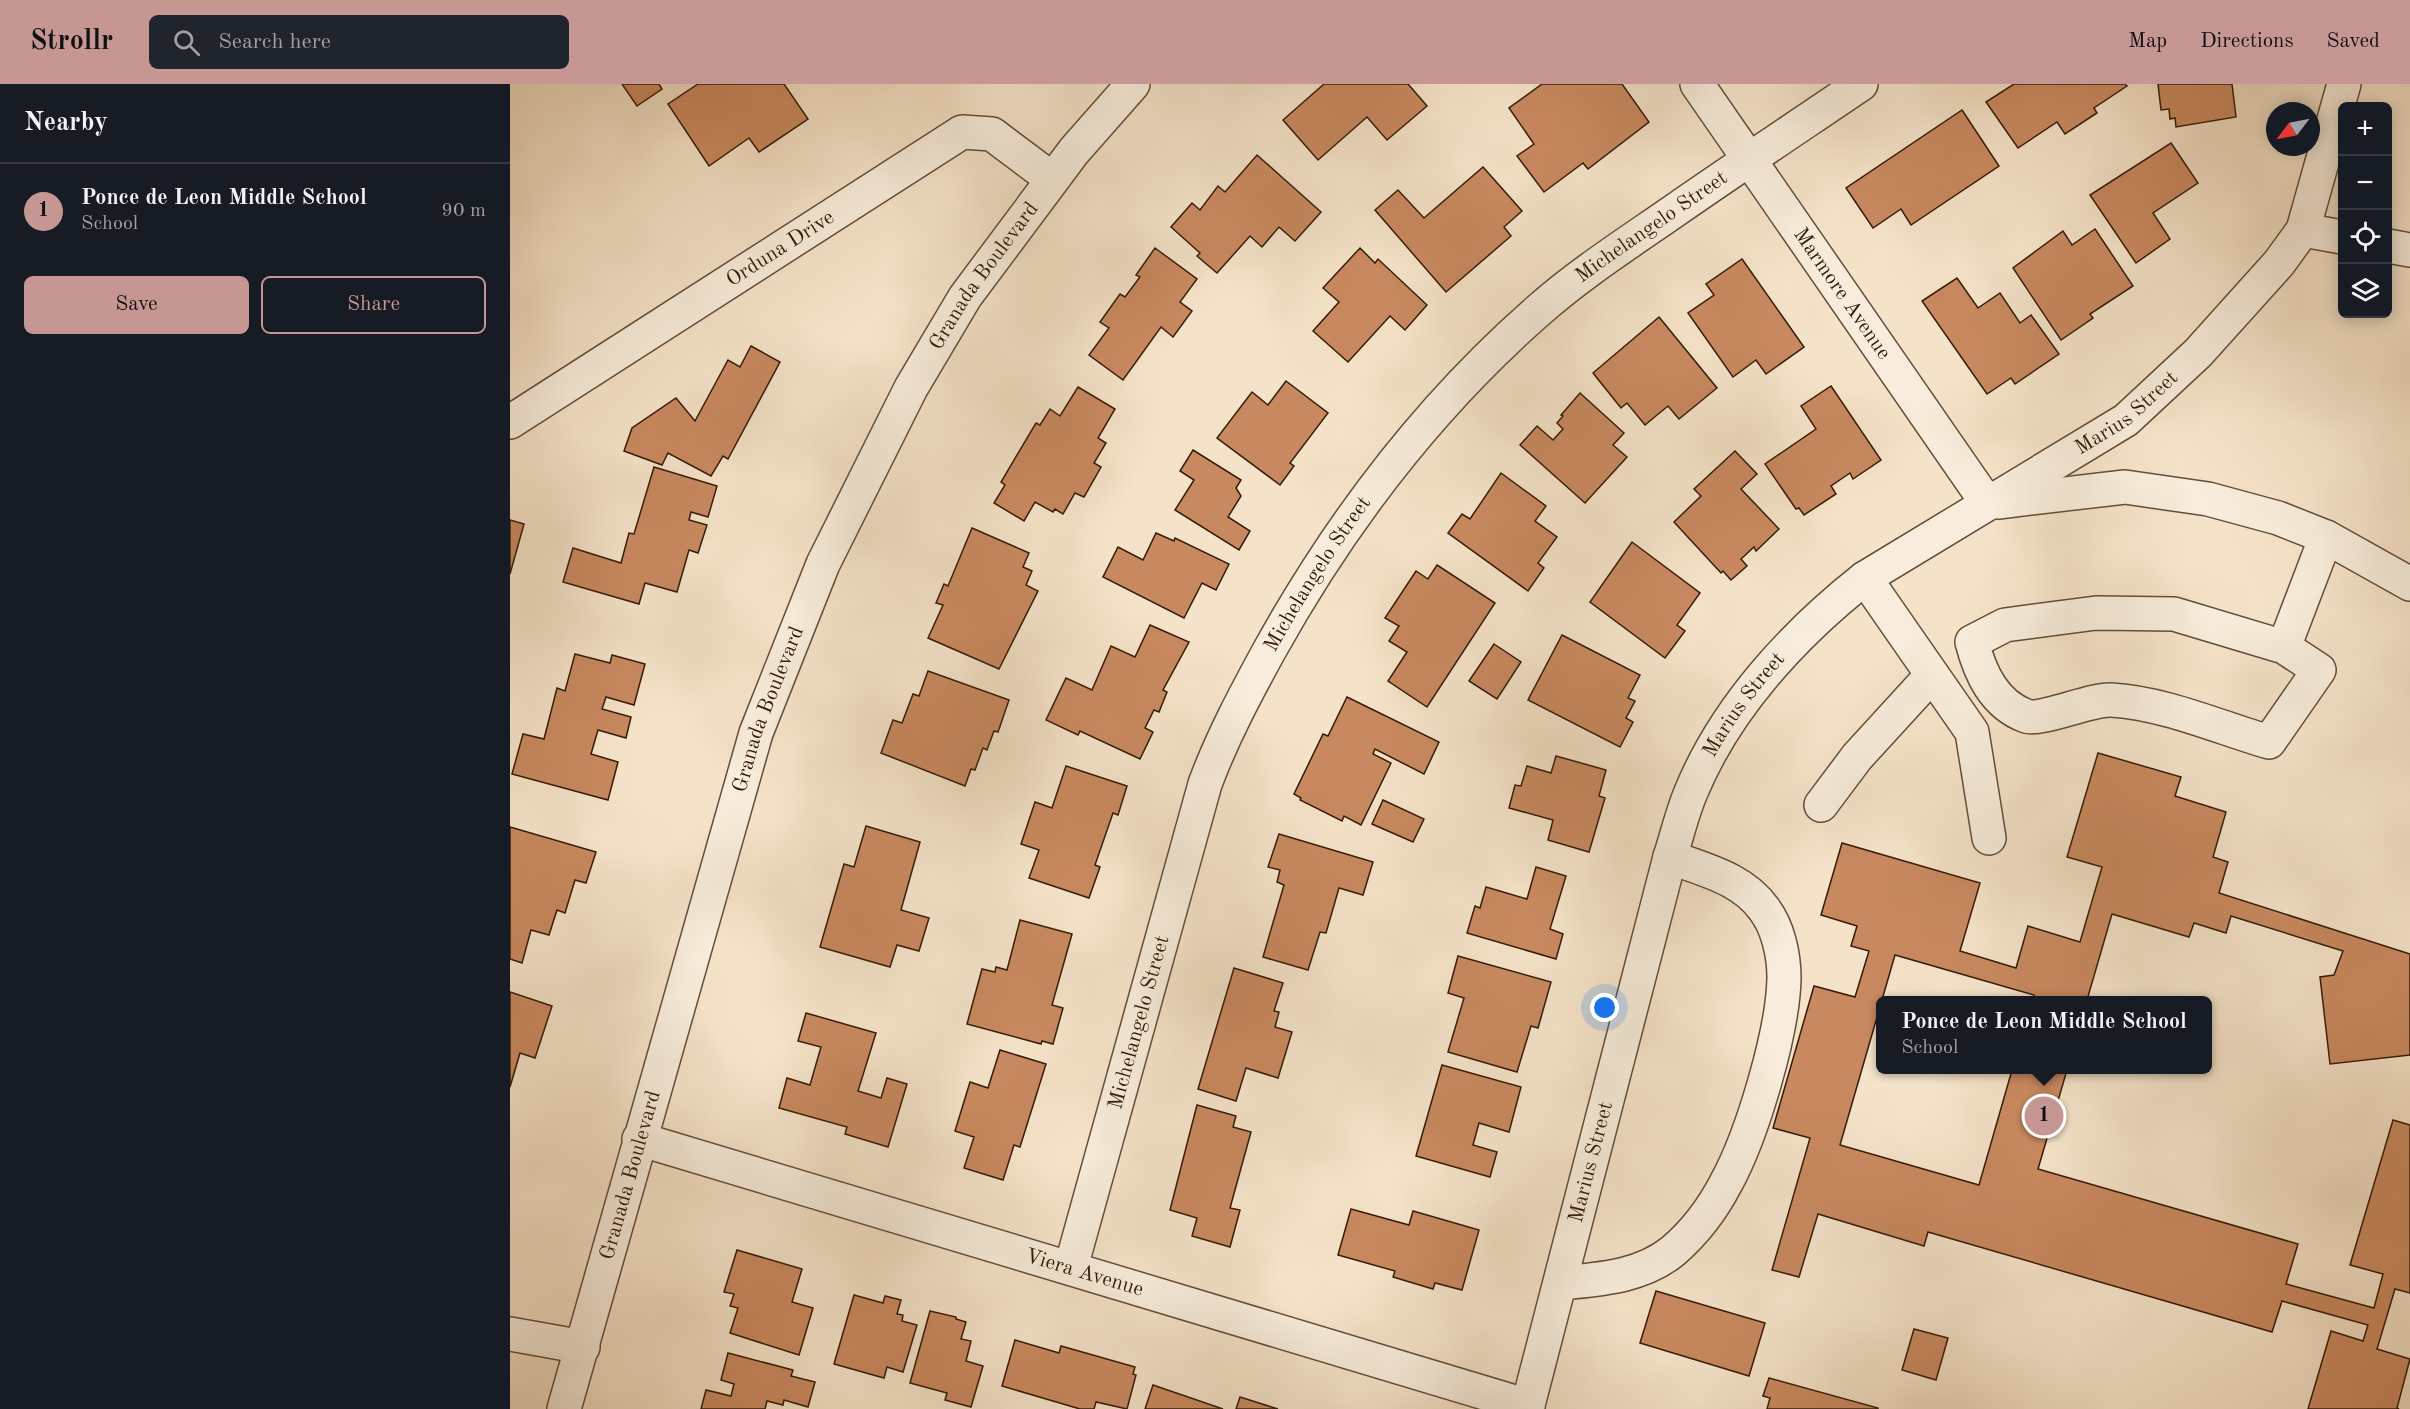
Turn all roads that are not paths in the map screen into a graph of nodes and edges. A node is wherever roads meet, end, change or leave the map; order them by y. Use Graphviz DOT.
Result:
graph roads {
  1 [pos="1133,84"];
  2 [pos="1696,84"];
  3 [pos="1861,84"];
  4 [pos="2344,84"];
  5 [pos="1748,160"];
  6 [pos="1052,179"];
  7 [pos="2303,230"];
  8 [pos="2338,236"];
  9 [pos="2392,247"];
  10 [pos="2410,250"];
  11 [pos="510,422"];
  12 [pos="1987,503"];
  13 [pos="2326,537"];
  14 [pos="1865,578"];
  15 [pos="2410,584"];
  16 [pos="2284,647"];
  17 [pos="1932,675"];
  18 [pos="1821,805"];
  19 [pos="1989,838"];
  20 [pos="1670,857"];
  21 [pos="639,1139"];
  22 [pos="1071,1267"];
  23 [pos="1561,1284"];
  24 [pos="510,1334"];
  25 [pos="583,1347"];
  26 [pos="1528,1408"];
  27 [pos="564,1409"];
  1 -- 6 [label="street, Granada Boulevard"];
  2 -- 5 [label="street, Marmore Avenue"];
  3 -- 5 [label="street, Michelangelo Street"];
  4 -- 7 [label="street"];
  5 -- 12 [label="street, Marmore Avenue"];
  5 -- 22 [label="street, Michelangelo Street"];
  6 -- 11 [label="street, Orduna Drive"];
  6 -- 21 [label="street, Granada Boulevard"];
  7 -- 8 [label="street"];
  7 -- 12 [label="street, Marius Street"];
  9 -- 10 [label="street"];
  12 -- 13 [label="street"];
  12 -- 14 [label="street, Marius Street"];
  13 -- 15 [label="street"];
  13 -- 16 [label="street"];
  14 -- 17 [label="street"];
  14 -- 20 [label="street, Marius Street"];
  16 -- 16 [label="street"];
  17 -- 18 [label="street"];
  17 -- 19 [label="street"];
  20 -- 23 [label="street, Marius Street"];
  20 -- 23 [label="street"];
  21 -- 22 [label="street, Viera Avenue"];
  21 -- 25 [label="street, Granada Boulevard"];
  22 -- 26 [label="street, Viera Avenue"];
  23 -- 26 [label="street, Marius Street"];
  24 -- 25 [label="street"];
  25 -- 27 [label="street, Granada Boulevard"];
}
